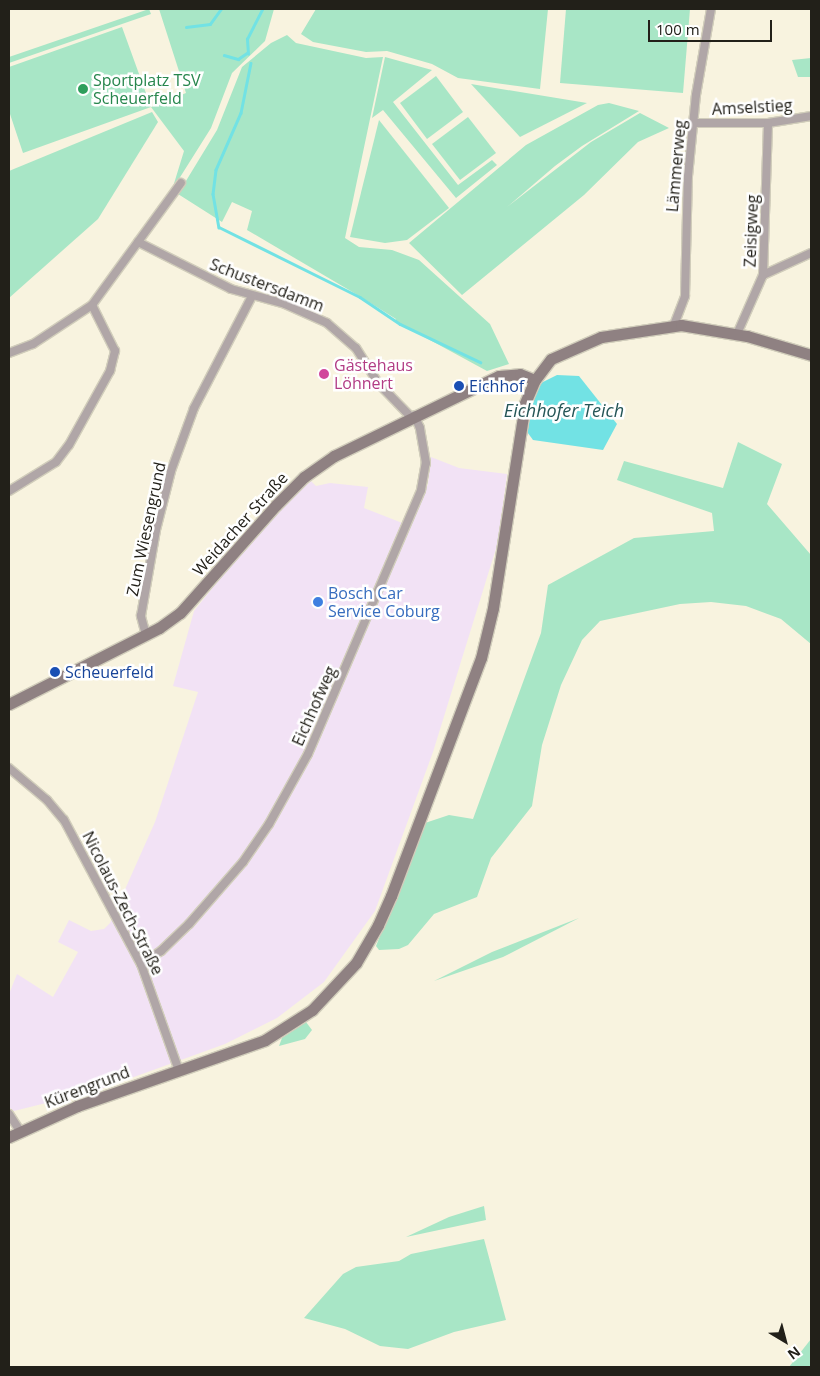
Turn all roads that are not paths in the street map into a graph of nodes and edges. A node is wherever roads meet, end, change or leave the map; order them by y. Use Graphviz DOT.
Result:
graph roads {
  1 [pos="711,9"];
  2 [pos="811,116"];
  3 [pos="694,123"];
  4 [pos="768,123"];
  5 [pos="181,182"];
  6 [pos="138,242"];
  7 [pos="811,254"];
  8 [pos="763,276"];
  9 [pos="252,296"];
  10 [pos="92,305"];
  11 [pos="674,326"];
  12 [pos="737,334"];
  13 [pos="9,353"];
  14 [pos="811,355"];
  15 [pos="535,380"];
  16 [pos="413,416"];
  17 [pos="9,490"];
  18 [pos="146,635"];
  19 [pos="9,704"];
  20 [pos="9,768"];
  21 [pos="141,964"];
  22 [pos="179,1072"];
  23 [pos="9,1114"];
  24 [pos="20,1131"];
  25 [pos="9,1137"];
  1 -- 3 [label="street, Lämmerweg"];
  2 -- 4 [label="street, Amselstieg"];
  3 -- 4 [label="street, Amselstieg"];
  3 -- 11 [label="street, Lämmerweg"];
  4 -- 8 [label="street, Zeisigweg"];
  5 -- 6 [label="street"];
  6 -- 9 [label="street, Schustersdamm"];
  6 -- 10 [label="street"];
  7 -- 8 [label="street"];
  8 -- 12 [label="street, Zeisigweg"];
  9 -- 16 [label="street, Schustersdamm"];
  9 -- 18 [label="street, Zum Wiesengrund"];
  10 -- 13 [label="street"];
  10 -- 17 [label="street"];
  11 -- 12 [label="main road"];
  11 -- 15 [label="main road"];
  12 -- 14 [label="main road"];
  15 -- 16 [label="main road, Weidacher Straße"];
  15 -- 22 [label="main road, Kürengrund"];
  16 -- 18 [label="main road, Weidacher Straße"];
  16 -- 21 [label="street, Eichhofweg"];
  18 -- 19 [label="main road, Weidacher Straße"];
  20 -- 21 [label="street, Nicolaus-Zech-Straße"];
  21 -- 22 [label="street, Nicolaus-Zech-Straße"];
  22 -- 24 [label="main road, Kürengrund"];
  23 -- 24 [label="street"];
  24 -- 25 [label="main road, Kürengrund"];
}
